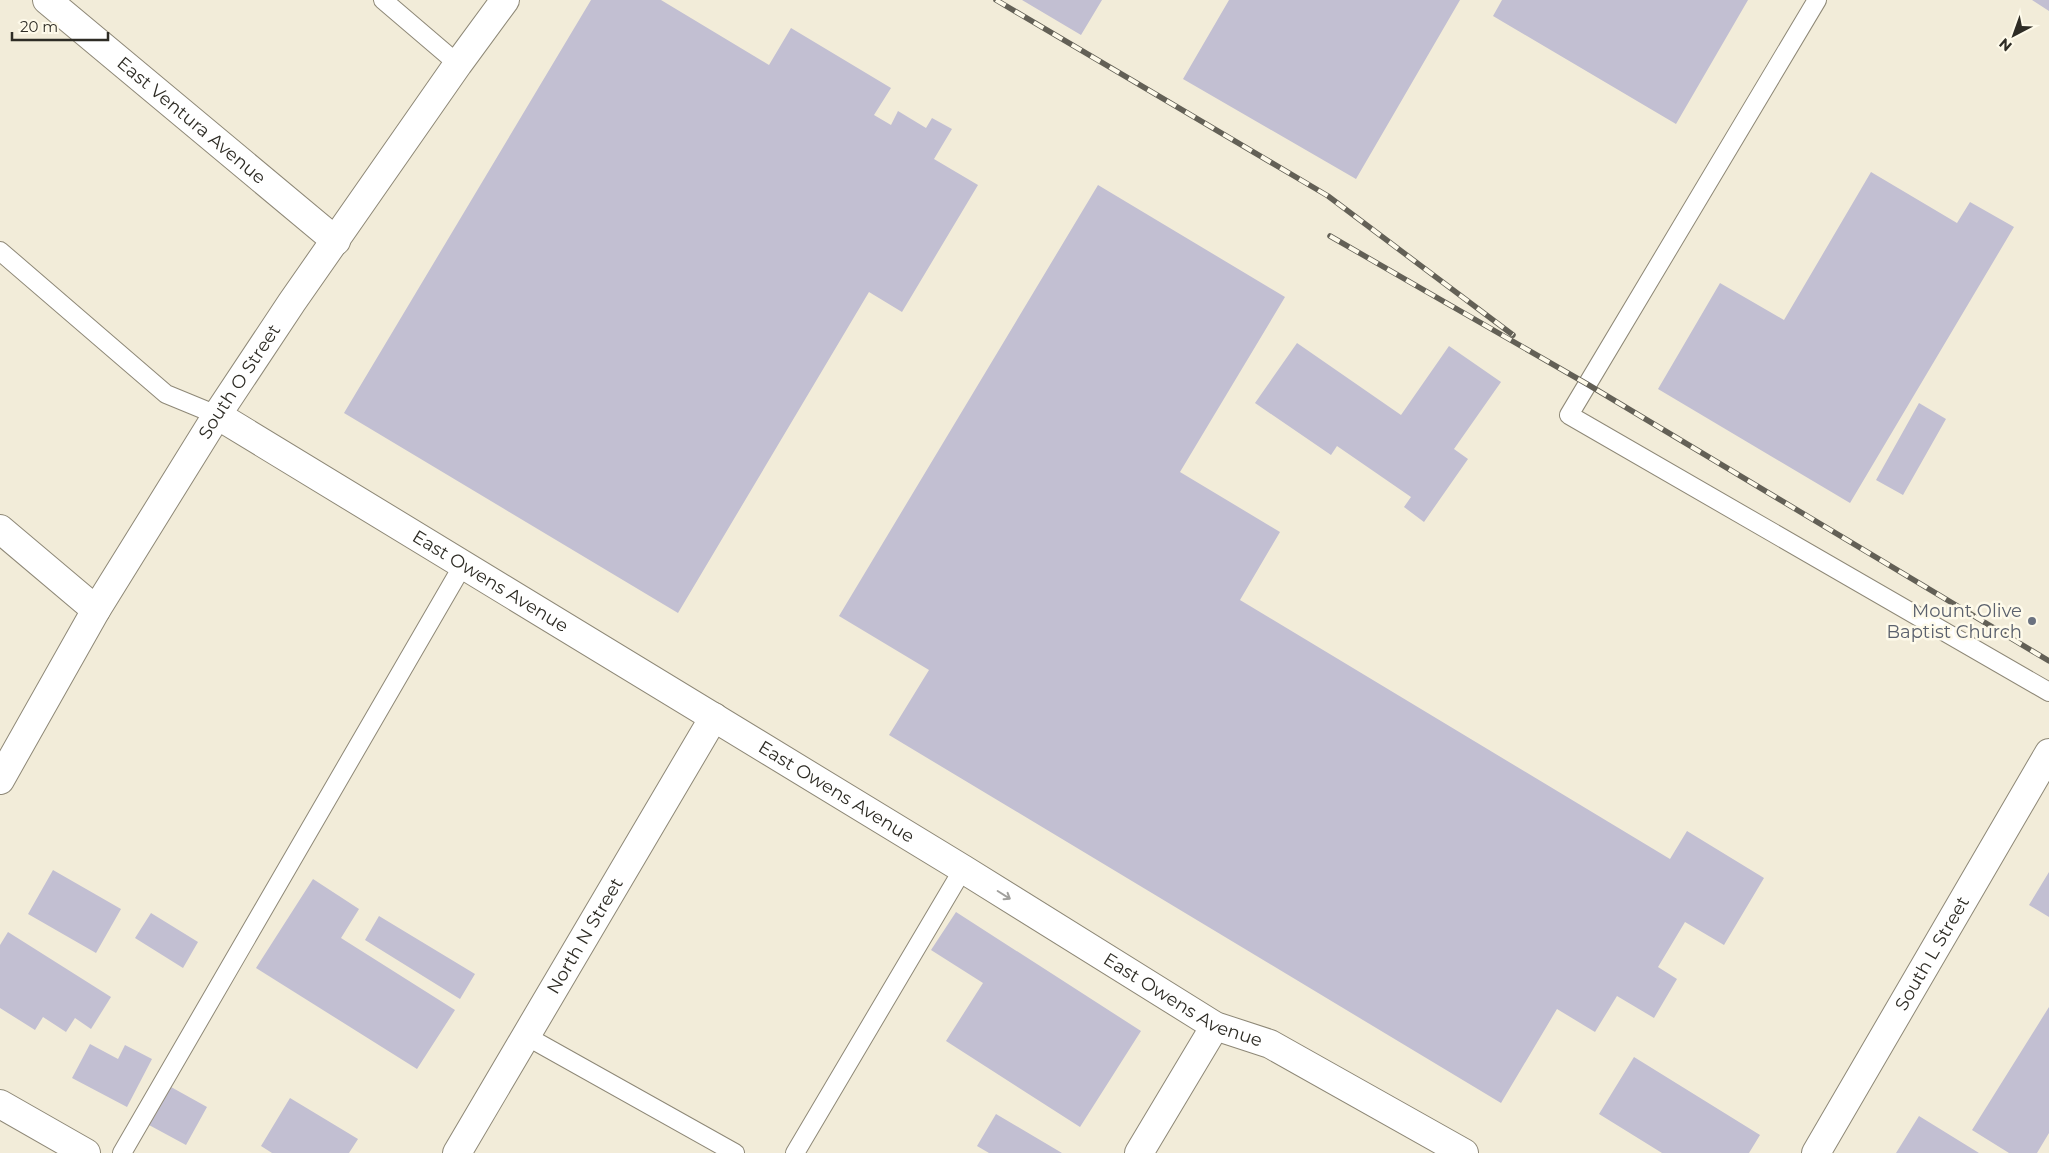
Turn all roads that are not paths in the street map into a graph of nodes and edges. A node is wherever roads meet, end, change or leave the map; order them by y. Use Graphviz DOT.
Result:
graph roads {
  1 [pos="47,0"];
  2 [pos="383,0"];
  3 [pos="505,0"];
  4 [pos="1817,0"];
  5 [pos="458,64"];
  6 [pos="336,241"];
  7 [pos="0,252"];
  8 [pos="217,415"];
  9 [pos="0,529"];
  10 [pos="462,565"];
  11 [pos="96,610"];
  12 [pos="2049,692"];
  13 [pos="714,717"];
  14 [pos="2049,753"];
  15 [pos="0,780"];
  16 [pos="963,869"];
  17 [pos="1215,1026"];
  18 [pos="526,1036"];
  19 [pos="0,1104"];
  20 [pos="86,1153"];
  21 [pos="122,1153"];
  22 [pos="457,1153"];
  23 [pos="735,1153"];
  24 [pos="795,1153"];
  25 [pos="1139,1153"];
  26 [pos="1464,1153"];
  27 [pos="1816,1153"];
  1 -- 6 [label="street, East Ventura Avenue"];
  2 -- 5 [label="lane"];
  3 -- 5 [label="street, South O Street"];
  4 -- 12 [label="lane"];
  5 -- 6 [label="street, South O Street"];
  6 -- 8 [label="street, South O Street"];
  7 -- 8 [label="lane"];
  8 -- 10 [label="street, East Owens Avenue"];
  8 -- 11 [label="street, South O Street"];
  9 -- 11 [label="street"];
  10 -- 13 [label="street, East Owens Avenue"];
  10 -- 21 [label="lane"];
  11 -- 15 [label="street, South O Street"];
  13 -- 16 [label="street, East Owens Avenue"];
  13 -- 18 [label="street, North N Street"];
  14 -- 27 [label="street, South L Street"];
  16 -- 17 [label="street, East Owens Avenue, one-way"];
  16 -- 24 [label="lane"];
  17 -- 25 [label="street"];
  17 -- 26 [label="street, East Owens Avenue"];
  18 -- 22 [label="street, North N Street"];
  18 -- 23 [label="lane"];
  19 -- 20 [label="street"];
}
